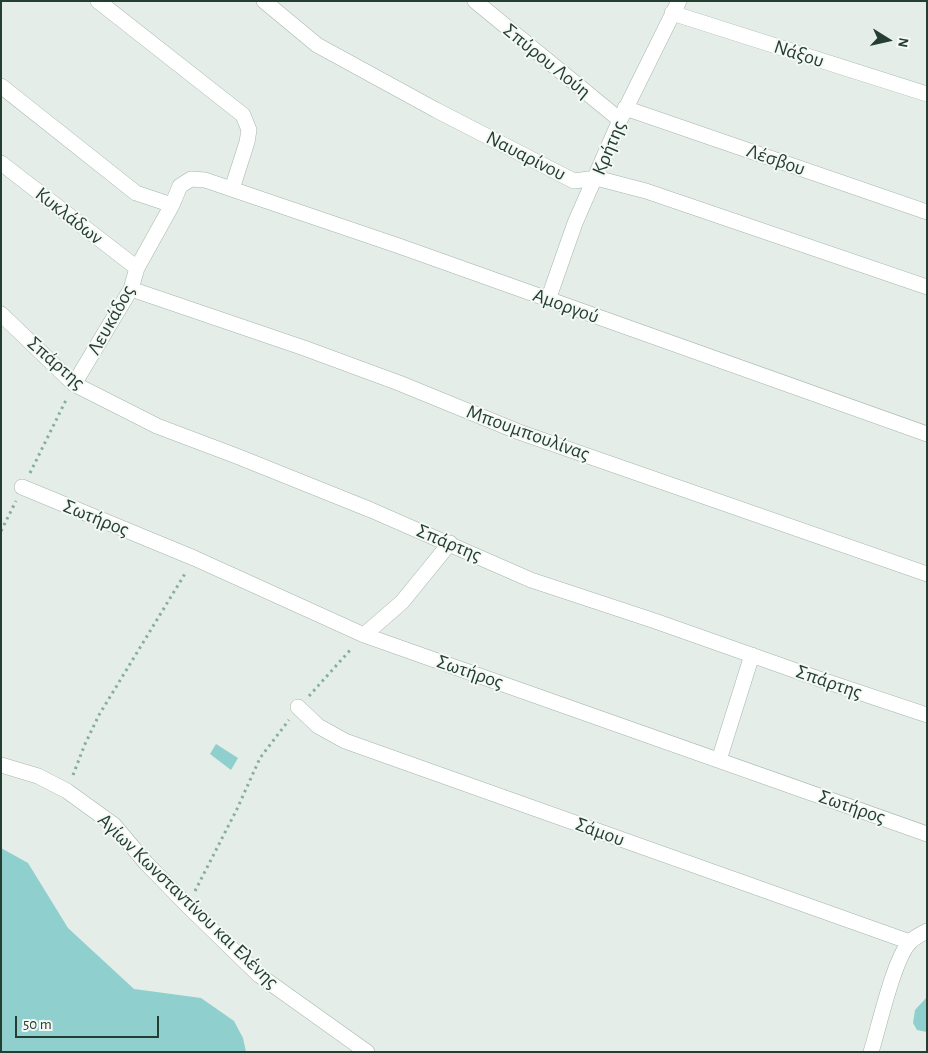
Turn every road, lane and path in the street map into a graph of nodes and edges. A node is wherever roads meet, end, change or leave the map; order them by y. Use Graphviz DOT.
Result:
graph roads {
  1 [pos="98,1"];
  2 [pos="264,1"];
  3 [pos="475,1"];
  4 [pos="676,7"];
  5 [pos="1,86"];
  6 [pos="927,94"];
  7 [pos="623,114"];
  8 [pos="1,163"];
  9 [pos="596,178"];
  10 [pos="205,180"];
  11 [pos="232,189"];
  12 [pos="172,205"];
  13 [pos="927,212"];
  14 [pos="137,268"];
  15 [pos="927,287"];
  16 [pos="131,289"];
  17 [pos="548,300"];
  18 [pos="1,314"];
  19 [pos="74,384"];
  20 [pos="927,434"];
  21 [pos="22,487"];
  22 [pos="1,530"];
  23 [pos="450,543"];
  24 [pos="194,558"];
  25 [pos="927,574"];
  26 [pos="364,635"];
  27 [pos="752,655"];
  28 [pos="298,707"];
  29 [pos="927,715"];
  30 [pos="719,760"];
  31 [pos="1,765"];
  32 [pos="67,791"];
  33 [pos="927,834"];
  34 [pos="187,905"];
  35 [pos="927,931"];
  36 [pos="910,942"];
  37 [pos="367,1052"];
  38 [pos="871,1052"];
  1 -- 11 [label="street"];
  2 -- 9 [label="street, Ναυαρίνου"];
  3 -- 7 [label="street, Σπύρου Λούη"];
  4 -- 6 [label="street, Νάξου"];
  4 -- 7 [label="street, Κρήτης"];
  5 -- 12 [label="street"];
  7 -- 9 [label="street, Κρήτης"];
  7 -- 13 [label="street, Λέσβου"];
  8 -- 14 [label="street, Κυκλάδων"];
  9 -- 15 [label="street, Ναυαρίνου"];
  9 -- 17 [label="street, Κρήτης"];
  10 -- 11 [label="street, Αμοργού"];
  10 -- 12 [label="street, Λευκάδος"];
  11 -- 17 [label="street, Αμοργού"];
  12 -- 14 [label="street, Λευκάδος"];
  14 -- 16 [label="street, Λευκάδος"];
  16 -- 19 [label="street, Λευκάδος"];
  16 -- 25 [label="street, Μπουμπουλίνας"];
  17 -- 20 [label="street, Αμοργού"];
  18 -- 19 [label="street, Σπάρτης"];
  19 -- 21 [label="path"];
  19 -- 23 [label="street, Σπάρτης"];
  21 -- 22 [label="path"];
  21 -- 24 [label="street, Σωτήρος"];
  23 -- 26 [label="street"];
  23 -- 27 [label="street, Σπάρτης"];
  24 -- 26 [label="street, Σωτήρος"];
  24 -- 32 [label="path"];
  26 -- 28 [label="path"];
  26 -- 30 [label="street, Σωτήρος"];
  27 -- 29 [label="street, Σπάρτης"];
  27 -- 30 [label="street"];
  28 -- 34 [label="path"];
  28 -- 36 [label="street, Σάμου"];
  30 -- 33 [label="street, Σωτήρος"];
  31 -- 32 [label="street, Αγίων Κωνσταντίνου και Ελένης"];
  32 -- 34 [label="street, Αγίων Κωνσταντίνου και Ελένης"];
  34 -- 37 [label="street, Αγίων Κωνσταντίνου και Ελένης"];
  35 -- 36 [label="street"];
  36 -- 38 [label="street"];
}
